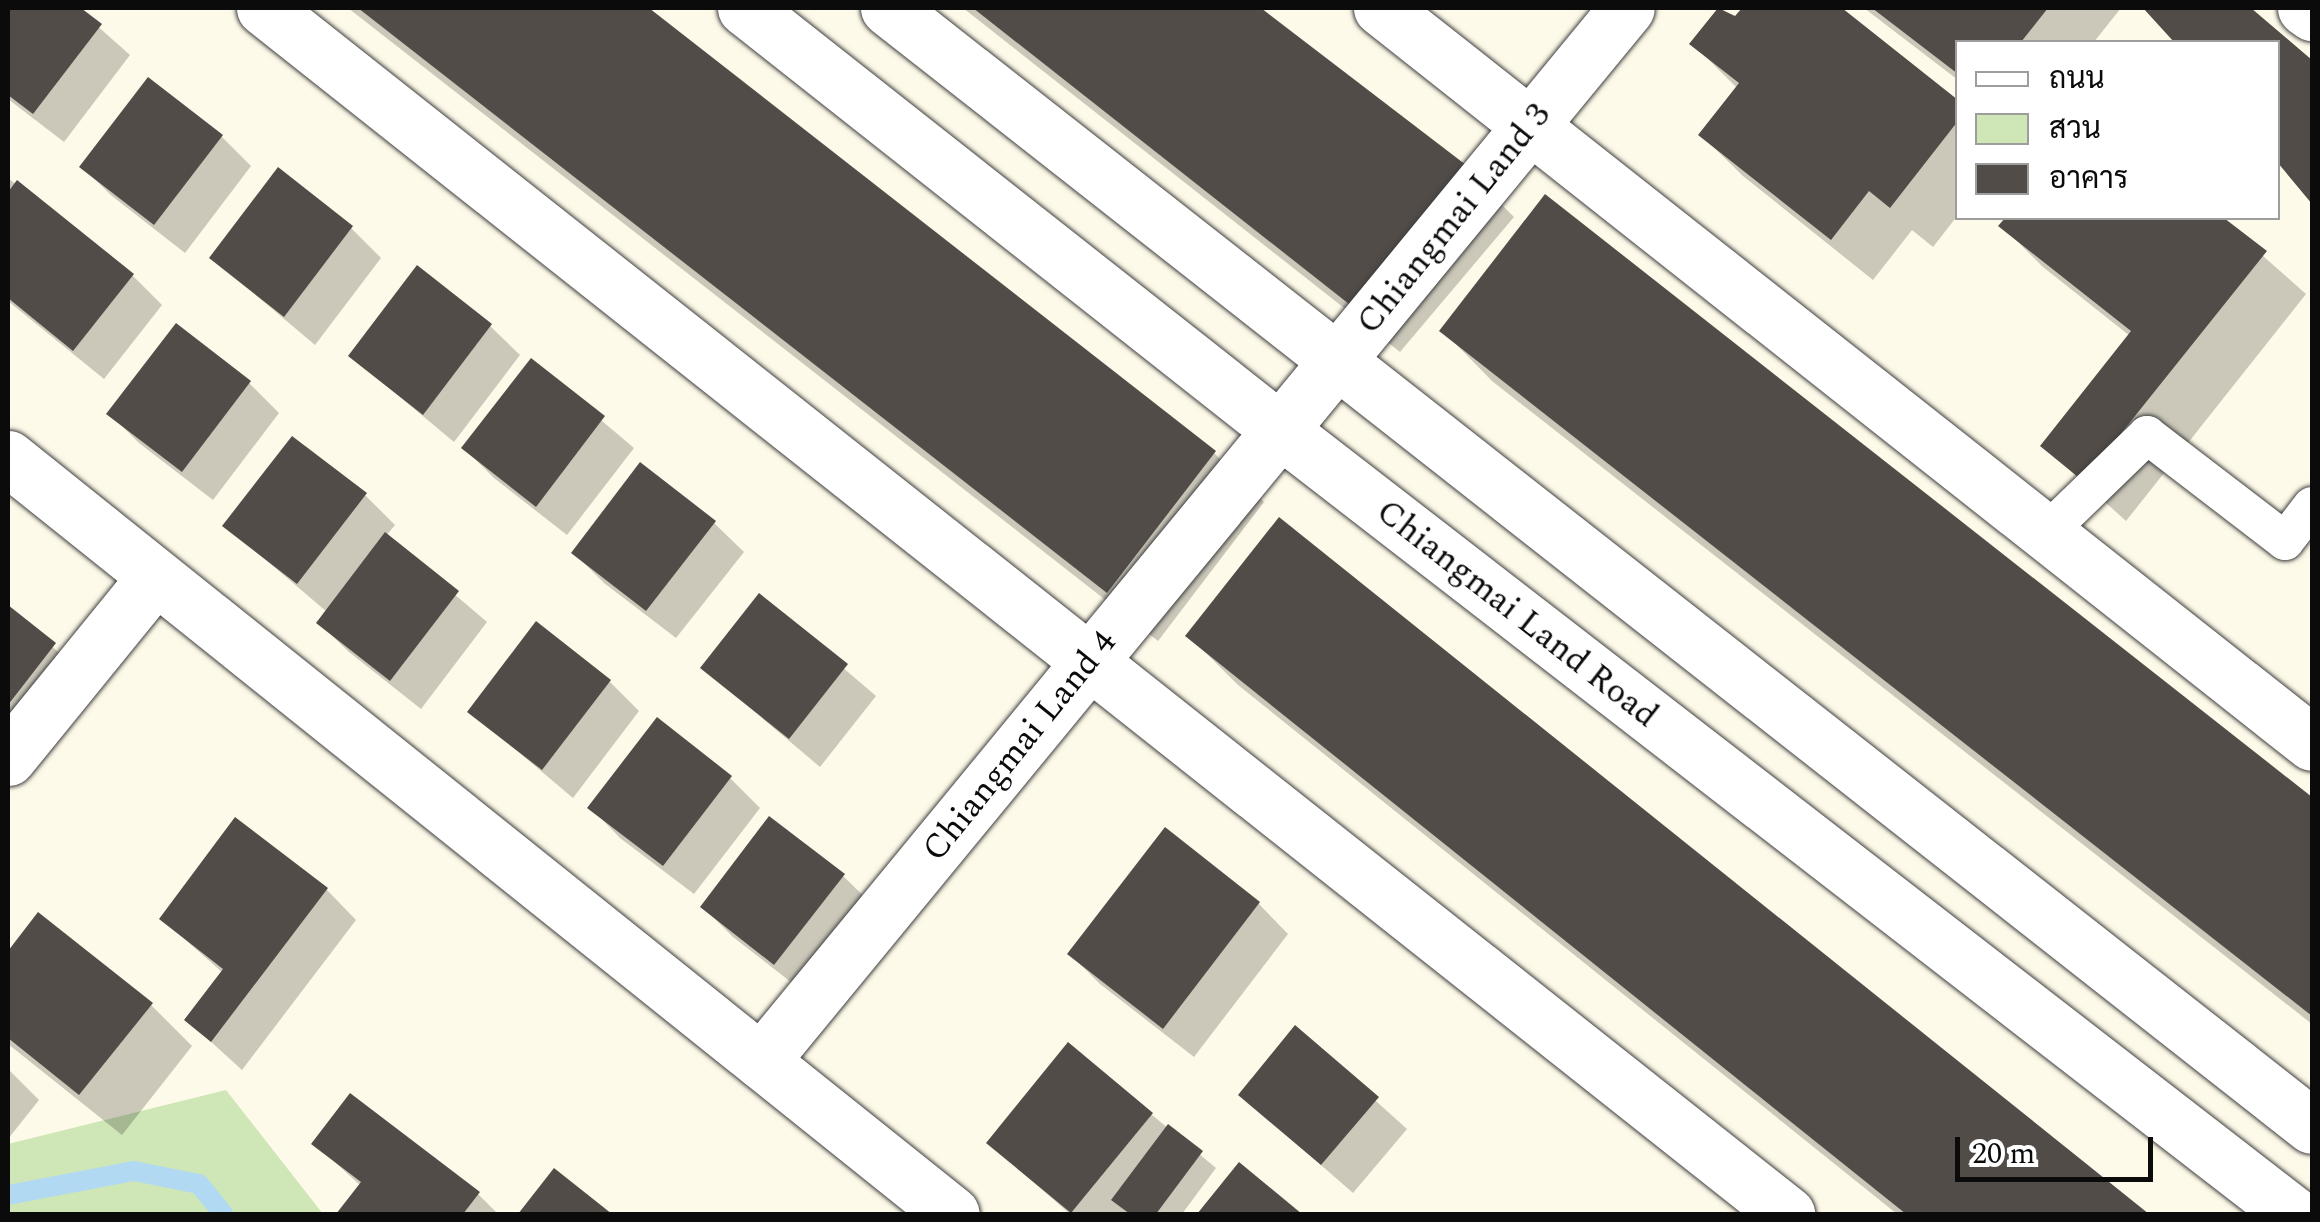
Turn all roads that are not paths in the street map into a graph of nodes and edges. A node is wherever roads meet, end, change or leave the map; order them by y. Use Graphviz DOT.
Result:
graph roads {
  1 [pos="264,8"];
  2 [pos="746,8"];
  3 [pos="888,8"];
  4 [pos="1381,8"];
  5 [pos="1627,8"];
  6 [pos="2305,8"];
  7 [pos="2312,13"];
  8 [pos="1529,128"];
  9 [pos="1339,359"];
  10 [pos="1280,430"];
  11 [pos="8,458"];
  12 [pos="2312,506"];
  13 [pos="2046,533"];
  14 [pos="155,577"];
  15 [pos="1087,664"];
  16 [pos="2312,743"];
  17 [pos="8,758"];
  18 [pos="761,1062"];
  19 [pos="2312,1126"];
  20 [pos="952,1214"];
  21 [pos="1788,1214"];
  22 [pos="2293,1214"];
  1 -- 15 [label="street"];
  2 -- 10 [label="street, Chiangmai Land Road"];
  3 -- 9 [label="street"];
  4 -- 8 [label="street"];
  5 -- 8 [label="street, Chiangmai Land 3"];
  6 -- 7 [label="street"];
  8 -- 9 [label="street, Chiangmai Land 3"];
  8 -- 13 [label="street"];
  9 -- 10 [label="street, Chiangmai Land 3"];
  9 -- 19 [label="street"];
  10 -- 15 [label="street, Chiangmai Land 4"];
  10 -- 22 [label="street, Chiangmai Land Road"];
  11 -- 14 [label="street"];
  12 -- 13 [label="lane"];
  13 -- 16 [label="street"];
  14 -- 17 [label="street"];
  14 -- 18 [label="street"];
  15 -- 18 [label="street, Chiangmai Land 4"];
  15 -- 21 [label="street"];
  18 -- 20 [label="street"];
}
